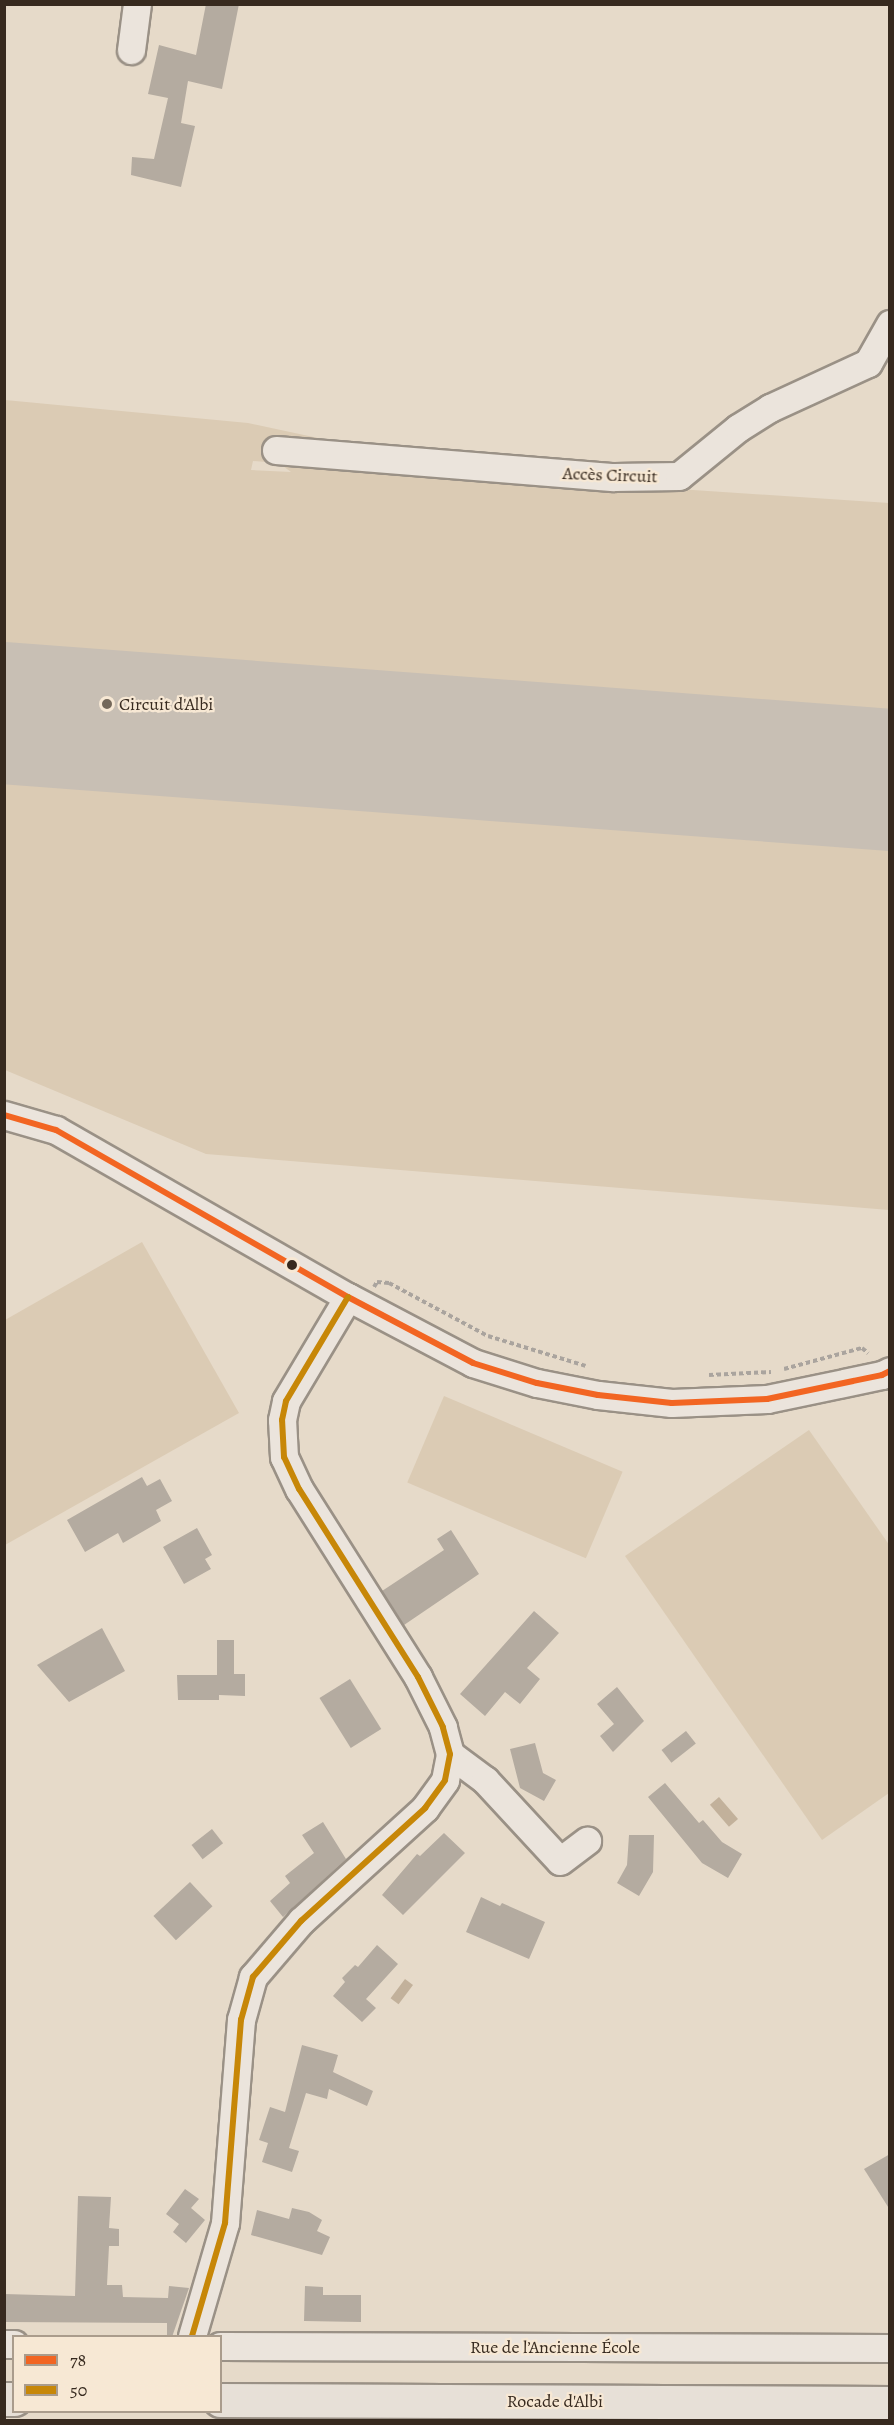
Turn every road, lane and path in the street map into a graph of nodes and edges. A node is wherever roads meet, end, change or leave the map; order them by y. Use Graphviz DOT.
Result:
graph roads {
  1 [pos="137,4"];
  2 [pos="131,50"];
  3 [pos="890,324"];
  4 [pos="276,450"];
  5 [pos="4,1115"];
  6 [pos="355,1301"];
  7 [pos="592,1368"];
  8 [pos="889,1371"];
  9 [pos="701,1376"];
  10 [pos="450,1754"];
  11 [pos="587,1841"];
  12 [pos="193,2335"];
  13 [pos="222,2346"];
  14 [pos="890,2348"];
  15 [pos="222,2400"];
  16 [pos="890,2403"];
  1 -- 2 [label="street"];
  3 -- 4 [label="street, Accès Circuit"];
  5 -- 6 [label="street"];
  6 -- 7 [label="path"];
  6 -- 8 [label="street"];
  6 -- 10 [label="street"];
  8 -- 9 [label="path"];
  10 -- 11 [label="street"];
  10 -- 12 [label="street"];
  13 -- 14 [label="street, Rue de l’Ancienne École"];
  15 -- 16 [label="highway, Rocade d'Albi"];
}
